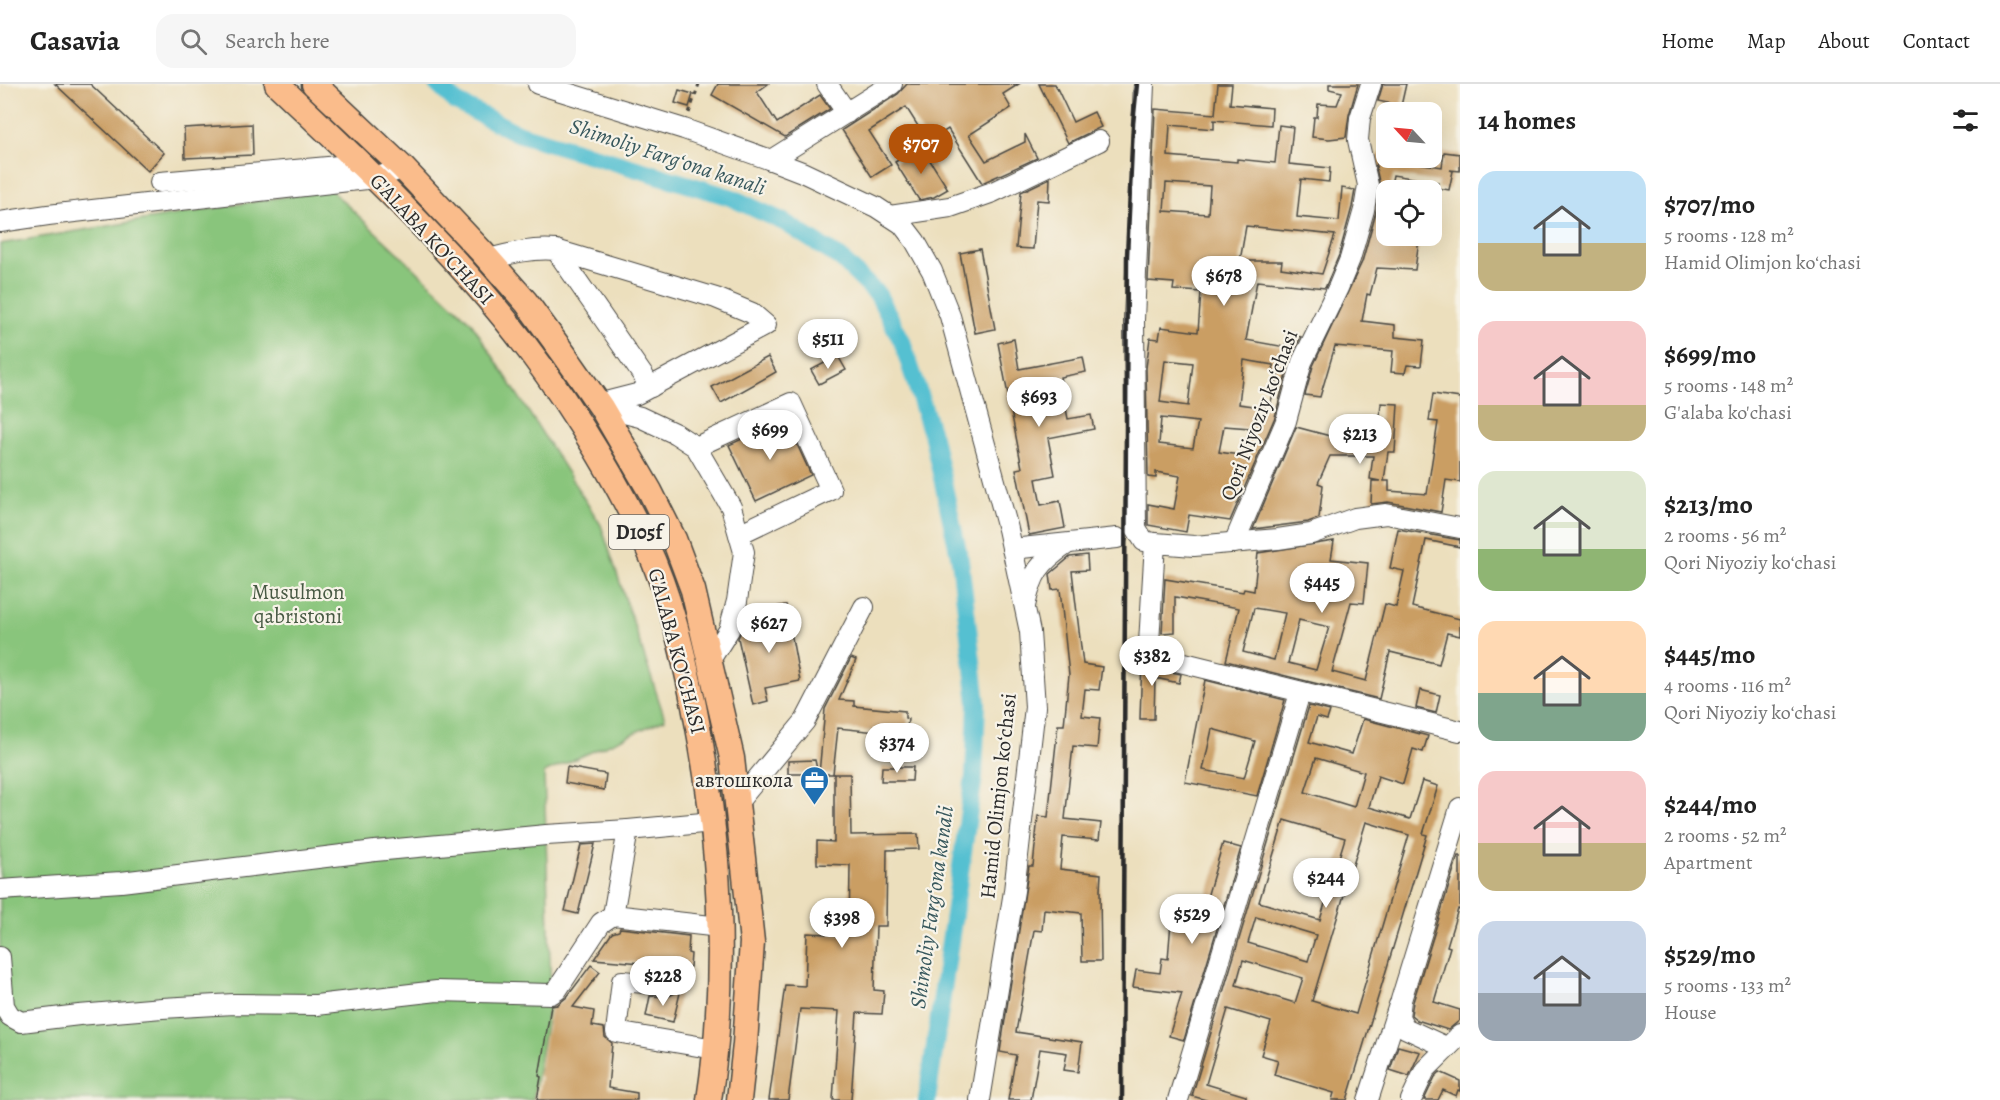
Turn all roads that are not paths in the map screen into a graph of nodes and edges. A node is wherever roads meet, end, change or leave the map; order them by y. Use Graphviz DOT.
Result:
graph roads {
  1 [pos="277,84"];
  2 [pos="314,84"];
  3 [pos="538,84"];
  4 [pos="827,84"];
  5 [pos="892,84"];
  6 [pos="1144,84"];
  7 [pos="1371,84"];
  8 [pos="847,113"];
  9 [pos="1099,141"];
  10 [pos="771,160"];
  11 [pos="403,168"];
  12 [pos="369,171"];
  13 [pos="160,182"];
  14 [pos="890,216"];
  15 [pos="0,222"];
  16 [pos="556,250"];
  17 [pos="489,259"];
  18 [pos="651,387"];
  19 [pos="600,406"];
  20 [pos="696,447"];
  21 [pos="1460,528"];
  22 [pos="739,534"];
  23 [pos="1117,538"];
  24 [pos="1069,543"];
  25 [pos="1155,543"];
  26 [pos="1234,543"];
  27 [pos="1012,549"];
  28 [pos="864,607"];
  29 [pos="1025,609"];
  30 [pos="710,660"];
  31 [pos="1300,693"];
  32 [pos="1460,731"];
  33 [pos="737,803"];
  34 [pos="1460,808"];
  35 [pos="713,822"];
  36 [pos="628,830"];
  37 [pos="0,890"];
  38 [pos="613,915"];
  39 [pos="720,927"];
  40 [pos="0,957"];
  41 [pos="667,985"];
  42 [pos="1401,1000"];
  43 [pos="1453,1041"];
  44 [pos="715,1049"];
  45 [pos="709,1100"];
  46 [pos="739,1100"];
  47 [pos="980,1100"];
  48 [pos="1178,1100"];
  49 [pos="1368,1100"];
  50 [pos="1411,1100"];
  1 -- 12 [label="main road, G'ALABA KO'CHASI / D105f"];
  2 -- 11 [label="main road, G'ALABA KO'CHASI / D105f"];
  3 -- 10 [label="street, Hamid Olimjon koʻchasi"];
  4 -- 8 [label="street"];
  5 -- 8 [label="street"];
  6 -- 25 [label="street"];
  7 -- 26 [label="street, Qori Niyoziy koʻchasi"];
  8 -- 10 [label="street"];
  9 -- 14 [label="street"];
  10 -- 14 [label="street, Hamid Olimjon koʻchasi"];
  11 -- 12 [label="street"];
  11 -- 17 [label="main road, G'ALABA KO'CHASI / D105f"];
  12 -- 13 [label="street"];
  12 -- 15 [label="street"];
  12 -- 35 [label="main road, G'ALABA KO'CHASI / D105f"];
  14 -- 27 [label="street, Hamid Olimjon koʻchasi"];
  16 -- 17 [label="street"];
  16 -- 18 [label="street"];
  16 -- 18 [label="street"];
  17 -- 19 [label="main road, G'ALABA KO'CHASI / D105f"];
  18 -- 19 [label="street"];
  19 -- 20 [label="street"];
  19 -- 30 [label="main road, G'ALABA KO'CHASI / D105f"];
  20 -- 22 [label="street"];
  20 -- 22 [label="street"];
  21 -- 26 [label="street"];
  22 -- 30 [label="street"];
  23 -- 24 [label="street"];
  24 -- 27 [label="street"];
  24 -- 29 [label="street"];
  25 -- 26 [label="street"];
  25 -- 31 [label="street"];
  27 -- 29 [label="street, Hamid Olimjon koʻchasi"];
  28 -- 33 [label="street"];
  29 -- 47 [label="street, Hamid Olimjon koʻchasi"];
  30 -- 33 [label="main road, G'ALABA KO'CHASI / D105f"];
  31 -- 32 [label="street"];
  31 -- 48 [label="street"];
  33 -- 46 [label="main road, G'ALABA KO'CHASI / D105f"];
  34 -- 42 [label="street"];
  35 -- 36 [label="street"];
  35 -- 39 [label="main road, G'ALABA KO'CHASI / D105f"];
  36 -- 37 [label="street"];
  36 -- 38 [label="street"];
  38 -- 39 [label="street"];
  38 -- 40 [label="street"];
  39 -- 44 [label="main road, G'ALABA KO'CHASI / D105f"];
  41 -- 44 [label="street"];
  42 -- 43 [label="street"];
  42 -- 49 [label="street"];
  43 -- 50 [label="street"];
  44 -- 45 [label="main road, G'ALABA KO'CHASI / D105f"];
}
